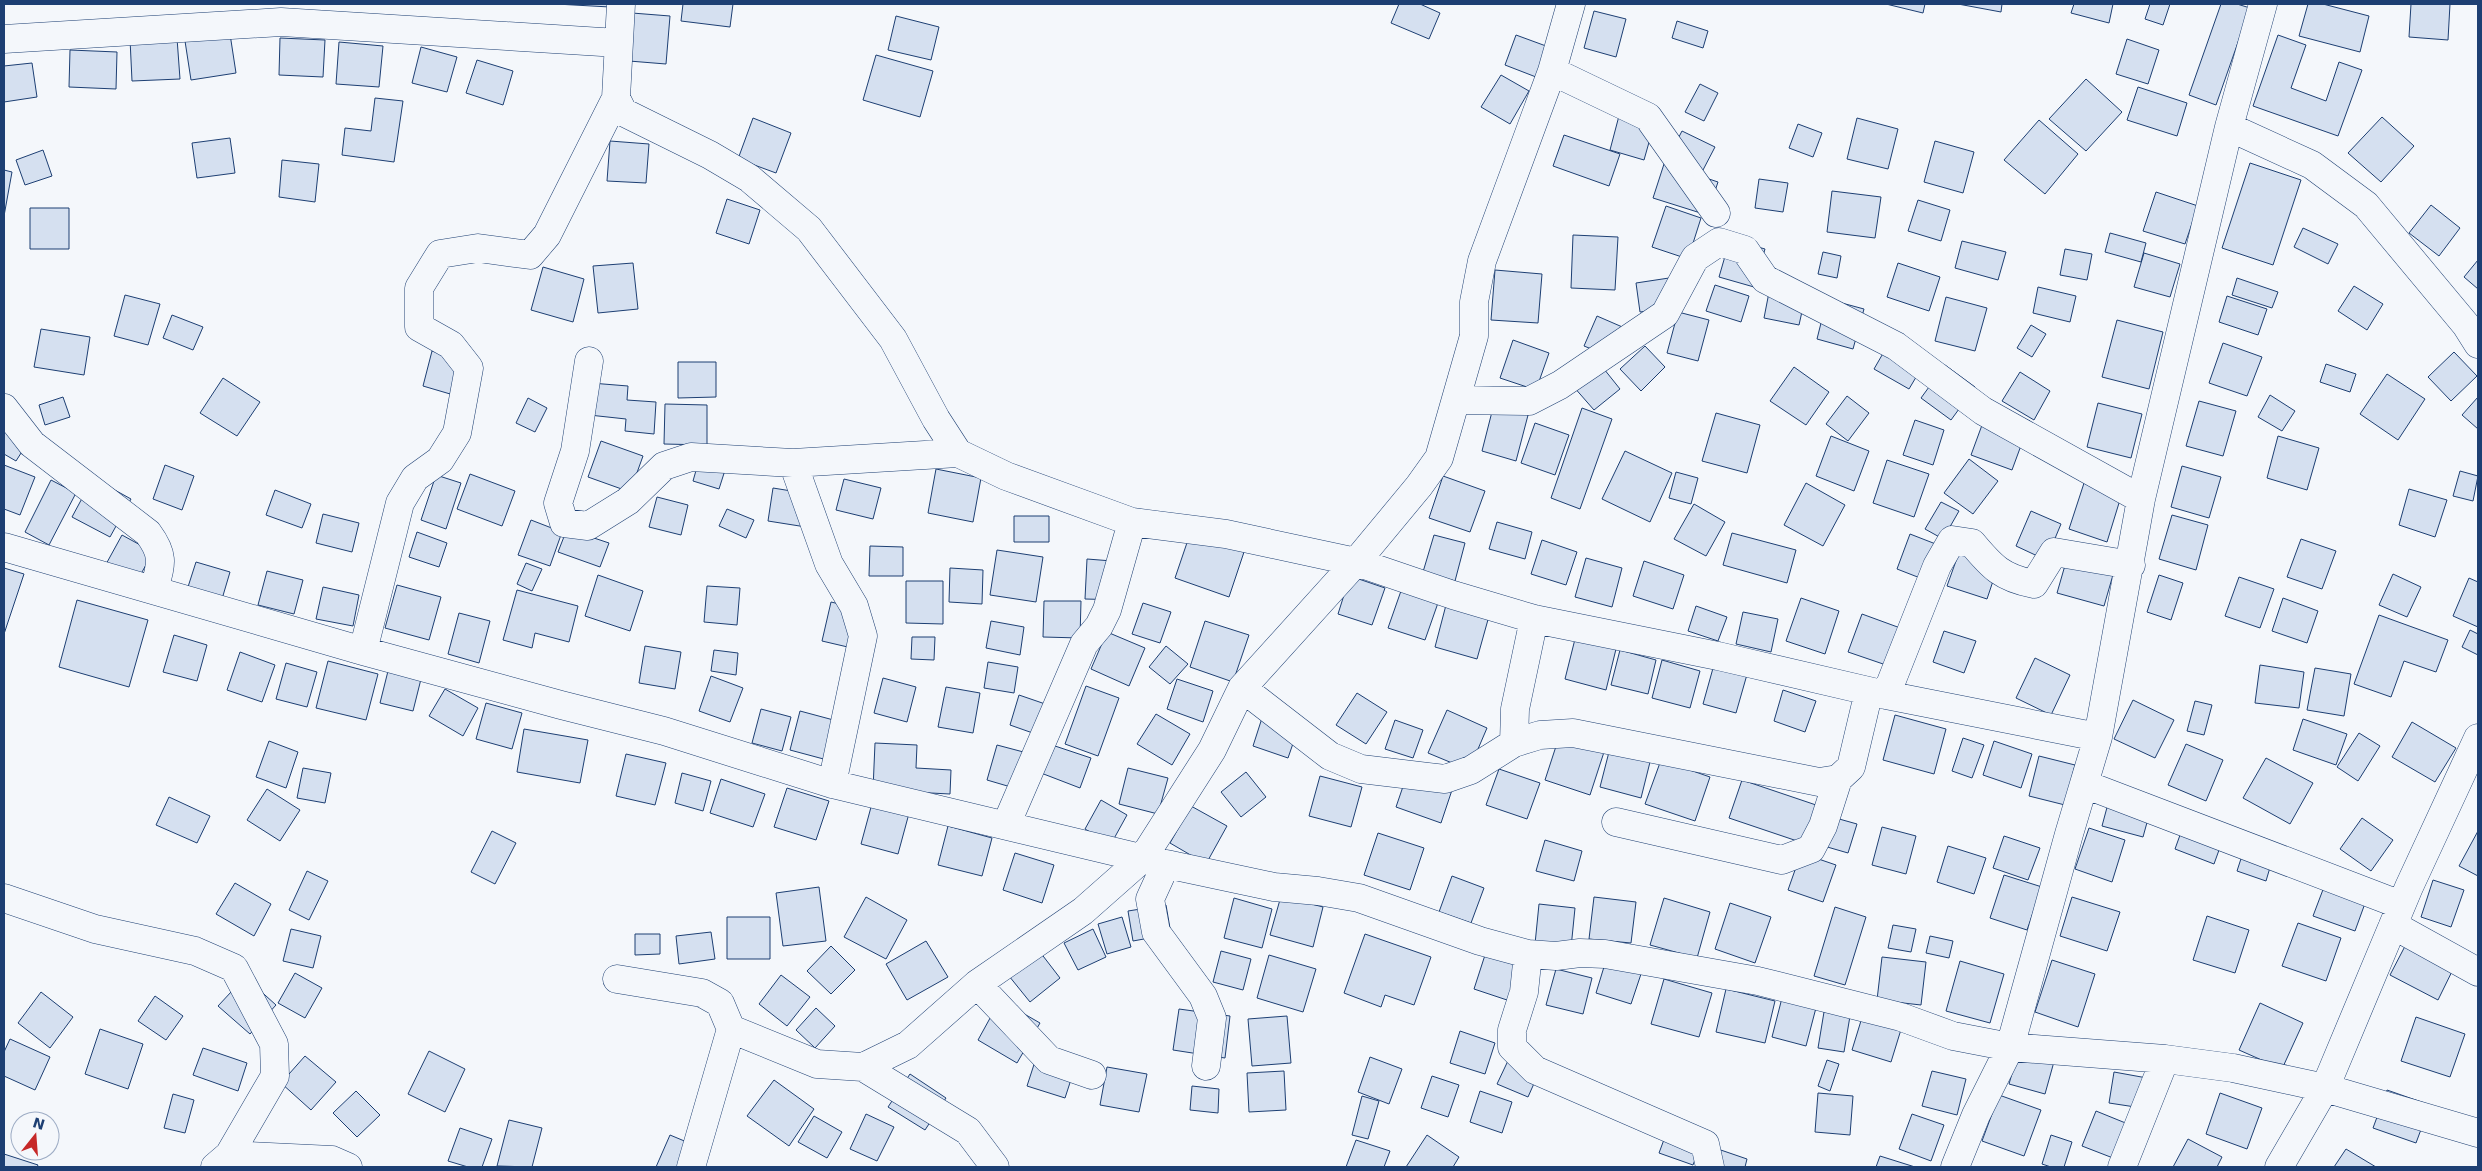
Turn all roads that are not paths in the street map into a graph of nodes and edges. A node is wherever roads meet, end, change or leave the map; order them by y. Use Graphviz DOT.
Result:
graph roads {
  1 [pos="621,4"];
  2 [pos="1571,4"];
  3 [pos="2263,4"];
  4 [pos="4,39"];
  5 [pos="618,42"];
  6 [pos="1552,71"];
  7 [pos="616,98"];
  8 [pos="2229,127"];
  9 [pos="1716,213"];
  10 [pos="2478,344"];
  11 [pos="589,362"];
  12 [pos="1457,400"];
  13 [pos="4,408"];
  14 [pos="958,453"];
  15 [pos="793,464"];
  16 [pos="2142,499"];
  17 [pos="1132,522"];
  18 [pos="4,547"];
  19 [pos="1356,562"];
  20 [pos="2131,565"];
  21 [pos="154,590"];
  22 [pos="1534,619"];
  23 [pos="363,651"];
  24 [pos="1242,688"];
  25 [pos="1878,693"];
  26 [pos="2098,738"];
  27 [pos="2478,738"];
  28 [pos="1514,743"];
  29 [pos="1838,780"];
  30 [pos="832,784"];
  31 [pos="2084,784"];
  32 [pos="1616,822"];
  33 [pos="1006,825"];
  34 [pos="1155,861"];
  35 [pos="4,898"];
  36 [pos="2397,915"];
  37 [pos="1528,954"];
  38 [pos="2478,972"];
  39 [pos="617,979"];
  40 [pos="977,984"];
  41 [pos="731,1029"];
  42 [pos="2010,1047"];
  43 [pos="2165,1059"];
  44 [pos="1206,1066"];
  45 [pos="863,1067"];
  46 [pos="1092,1075"];
  47 [pos="2325,1088"];
  48 [pos="2478,1133"];
  49 [pos="222,1161"];
  50 [pos="348,1167"];
  51 [pos="691,1167"];
  52 [pos="995,1167"];
  53 [pos="1710,1167"];
  54 [pos="1955,1167"];
  55 [pos="2122,1167"];
  56 [pos="2279,1167"];
  1 -- 5 [label="street"];
  2 -- 6 [label="street"];
  3 -- 8 [label="street"];
  4 -- 5 [label="street"];
  5 -- 7 [label="street"];
  6 -- 9 [label="street"];
  6 -- 12 [label="street"];
  7 -- 14 [label="street"];
  7 -- 23 [label="street"];
  8 -- 10 [label="street"];
  8 -- 16 [label="street"];
  11 -- 15 [label="street"];
  12 -- 16 [label="street"];
  12 -- 19 [label="street"];
  13 -- 21 [label="street"];
  14 -- 15 [label="street"];
  14 -- 17 [label="street"];
  15 -- 30 [label="street"];
  16 -- 20 [label="street"];
  17 -- 19 [label="street"];
  17 -- 33 [label="street"];
  18 -- 21 [label="street"];
  19 -- 22 [label="street"];
  19 -- 24 [label="street"];
  20 -- 25 [label="street"];
  20 -- 26 [label="street"];
  21 -- 23 [label="street"];
  22 -- 25 [label="street"];
  22 -- 28 [label="street"];
  23 -- 30 [label="street"];
  24 -- 28 [label="street"];
  24 -- 34 [label="street"];
  25 -- 26 [label="street"];
  25 -- 29 [label="street"];
  26 -- 31 [label="street"];
  27 -- 36 [label="street"];
  28 -- 29 [label="street"];
  29 -- 32 [label="street"];
  30 -- 33 [label="street"];
  31 -- 36 [label="street"];
  31 -- 42 [label="street"];
  33 -- 34 [label="street"];
  34 -- 37 [label="street"];
  34 -- 40 [label="street"];
  34 -- 44 [label="street"];
  35 -- 49 [label="street"];
  36 -- 38 [label="street"];
  36 -- 47 [label="street"];
  37 -- 42 [label="street"];
  37 -- 53 [label="street"];
  39 -- 41 [label="street"];
  40 -- 45 [label="street"];
  40 -- 46 [label="street"];
  41 -- 45 [label="street"];
  41 -- 51 [label="street"];
  42 -- 43 [label="street"];
  42 -- 54 [label="street"];
  43 -- 47 [label="street"];
  43 -- 55 [label="street"];
  45 -- 52 [label="street"];
  47 -- 48 [label="street"];
  47 -- 56 [label="street"];
  49 -- 50 [label="street"];
}
